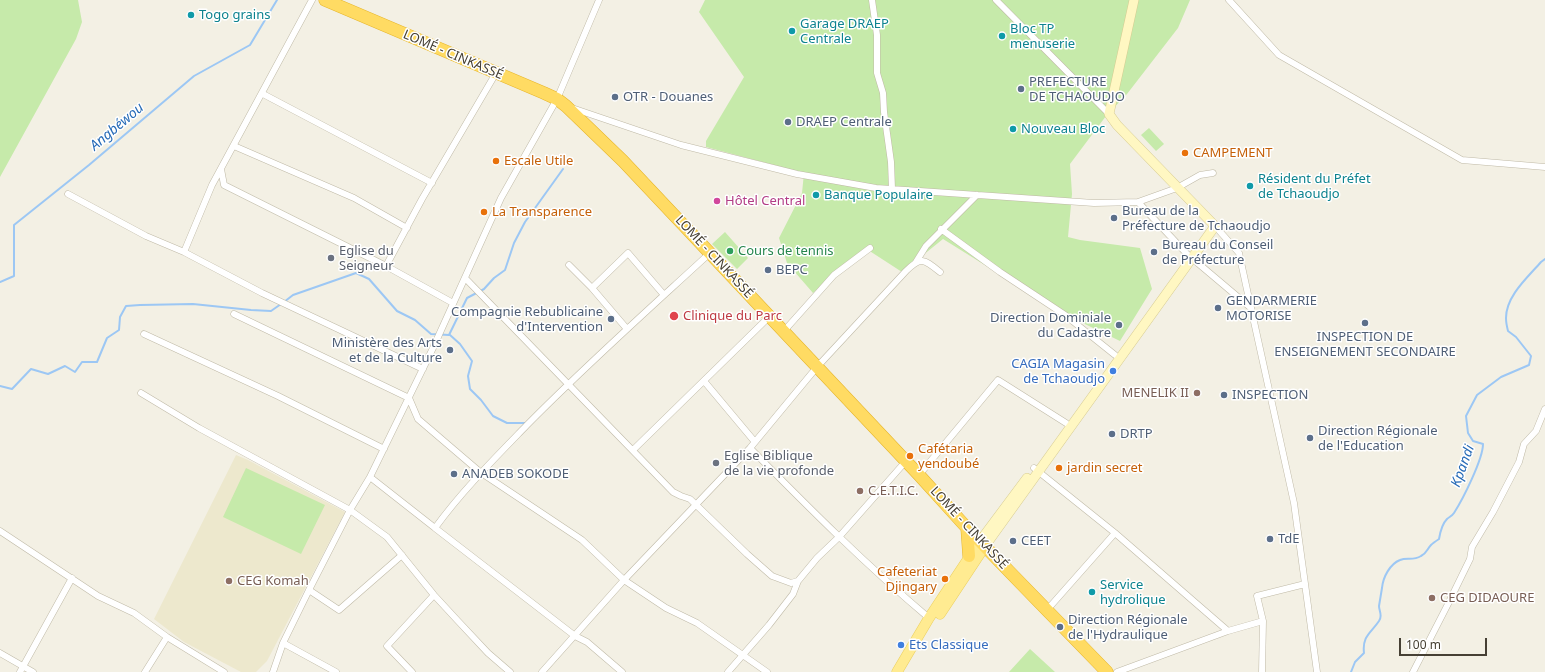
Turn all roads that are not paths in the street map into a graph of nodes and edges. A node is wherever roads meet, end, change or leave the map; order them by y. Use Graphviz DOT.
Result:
graph roads {
  1 [pos="312,0"];
  2 [pos="325,0"];
  3 [pos="599,0"];
  4 [pos="872,0"];
  5 [pos="996,0"];
  6 [pos="1134,0"];
  7 [pos="1229,0"];
  8 [pos="496,74"];
  9 [pos="263,94"];
  10 [pos="562,103"];
  11 [pos="1109,114"];
  12 [pos="234,146"];
  13 [pos="1545,168"];
  14 [pos="221,169"];
  15 [pos="1213,173"];
  16 [pos="432,183"];
  17 [pos="212,185"];
  18 [pos="224,185"];
  19 [pos="1177,188"];
  20 [pos="892,189"];
  21 [pos="68,194"];
  22 [pos="977,195"];
  23 [pos="1138,202"];
  24 [pos="1213,224"];
  25 [pos="407,228"];
  26 [pos="941,229"];
  27 [pos="870,248"];
  28 [pos="184,252"];
  29 [pos="710,253"];
  30 [pos="1189,256"];
  31 [pos="916,262"];
  32 [pos="569,265"];
  33 [pos="386,266"];
  34 [pos="940,272"];
  35 [pos="465,278"];
  36 [pos="592,288"];
  37 [pos="664,295"];
  38 [pos="453,303"];
  39 [pos="1252,308"];
  40 [pos="234,314"];
  41 [pos="770,316"];
  42 [pos="627,329"];
  43 [pos="784,331"];
  44 [pos="144,334"];
  45 [pos="1115,354"];
  46 [pos="817,366"];
  47 [pos="423,369"];
  48 [pos="704,381"];
  49 [pos="568,383"];
  50 [pos="140,393"];
  51 [pos="409,398"];
  52 [pos="1545,409"];
  53 [pos="1066,423"];
  54 [pos="755,442"];
  55 [pos="384,448"];
  56 [pos="750,448"];
  57 [pos="633,450"];
  58 [pos="906,461"];
  59 [pos="1036,470"];
  60 [pos="480,472"];
  61 [pos="919,475"];
  62 [pos="370,477"];
  63 [pos="696,504"];
  64 [pos="350,510"];
  65 [pos="435,528"];
  66 [pos="966,528"];
  67 [pos="0,531"];
  68 [pos="1115,533"];
  69 [pos="839,537"];
  70 [pos="983,543"];
  71 [pos="402,555"];
  72 [pos="969,556"];
  73 [pos="72,578"];
  74 [pos="624,580"];
  75 [pos="798,581"];
  76 [pos="1305,584"];
  77 [pos="309,590"];
  78 [pos="434,595"];
  79 [pos="1048,610"];
  80 [pos="929,618"];
  81 [pos="1263,621"];
  82 [pos="1228,630"];
  83 [pos="574,636"];
  84 [pos="166,637"];
  85 [pos="283,643"];
  86 [pos="0,652"];
  87 [pos="743,655"];
  88 [pos="22,669"];
  89 [pos="33,672"];
  90 [pos="145,672"];
  91 [pos="224,672"];
  92 [pos="273,672"];
  93 [pos="336,672"];
  94 [pos="412,672"];
  95 [pos="510,672"];
  96 [pos="542,672"];
  97 [pos="622,672"];
  98 [pos="728,672"];
  99 [pos="767,672"];
  100 [pos="897,672"];
  101 [pos="1107,672"];
  102 [pos="1117,672"];
  103 [pos="1262,672"];
  104 [pos="1317,672"];
  105 [pos="1413,672"];
  1 -- 9 [label="street"];
  2 -- 8 [label="highway, LOMÉ - CINKASSÉ"];
  3 -- 10 [label="street"];
  4 -- 20 [label="street"];
  5 -- 11 [label="street"];
  6 -- 11 [label="main road"];
  7 -- 13 [label="street"];
  8 -- 10 [label="highway, LOMÉ - CINKASSÉ"];
  8 -- 16 [label="street"];
  9 -- 12 [label="street"];
  9 -- 16 [label="street"];
  10 -- 20 [label="street"];
  10 -- 29 [label="highway, LOMÉ - CINKASSÉ"];
  10 -- 35 [label="street"];
  11 -- 19 [label="main road"];
  12 -- 14 [label="street"];
  12 -- 25 [label="street"];
  14 -- 17 [label="street"];
  14 -- 18 [label="street"];
  15 -- 19 [label="street"];
  16 -- 25 [label="street"];
  17 -- 18 [label="street"];
  17 -- 28 [label="street"];
  18 -- 33 [label="street"];
  19 -- 23 [label="street"];
  19 -- 24 [label="main road"];
  20 -- 22 [label="street"];
  21 -- 28 [label="street"];
  22 -- 23 [label="street"];
  22 -- 26 [label="street"];
  23 -- 30 [label="street"];
  24 -- 30 [label="main road"];
  24 -- 39 [label="street"];
  25 -- 33 [label="street"];
  26 -- 31 [label="street"];
  26 -- 45 [label="street"];
  27 -- 43 [label="street"];
  28 -- 47 [label="street"];
  29 -- 37 [label="street"];
  29 -- 41 [label="highway, LOMÉ - CINKASSÉ"];
  30 -- 39 [label="street"];
  30 -- 45 [label="main road"];
  30 -- 59 [label="main road"];
  31 -- 34 [label="street"];
  31 -- 46 [label="street"];
  32 -- 36 [label="street"];
  33 -- 38 [label="street"];
  35 -- 38 [label="street"];
  35 -- 49 [label="street"];
  36 -- 37 [label="street"];
  36 -- 42 [label="street"];
  37 -- 42 [label="street"];
  38 -- 47 [label="street"];
  39 -- 76 [label="street"];
  40 -- 51 [label="street"];
  41 -- 43 [label="highway, LOMÉ - CINKASSÉ"];
  41 -- 48 [label="street"];
  42 -- 49 [label="street"];
  43 -- 46 [label="highway, LOMÉ - CINKASSÉ"];
  44 -- 55 [label="street"];
  45 -- 53 [label="main road"];
  46 -- 54 [label="street"];
  46 -- 58 [label="highway, LOMÉ - CINKASSÉ"];
  47 -- 51 [label="street"];
  48 -- 54 [label="street"];
  48 -- 57 [label="street"];
  49 -- 57 [label="street"];
  49 -- 60 [label="street"];
  50 -- 64 [label="street"];
  51 -- 55 [label="street"];
  51 -- 60 [label="street"];
  52 -- 105 [label="street"];
  53 -- 59 [label="main road"];
  53 -- 61 [label="street"];
  54 -- 56 [label="street"];
  55 -- 62 [label="street"];
  56 -- 63 [label="street"];
  56 -- 69 [label="street"];
  57 -- 63 [label="street"];
  58 -- 61 [label="highway, LOMÉ - CINKASSÉ"];
  58 -- 69 [label="street"];
  59 -- 68 [label="street"];
  59 -- 70 [label="main road"];
  60 -- 65 [label="street"];
  60 -- 74 [label="street"];
  61 -- 66 [label="highway, LOMÉ - CINKASSÉ"];
  62 -- 64 [label="street"];
  62 -- 65 [label="street"];
  63 -- 74 [label="street"];
  63 -- 75 [label="street"];
  64 -- 71 [label="street"];
  64 -- 77 [label="street"];
  65 -- 83 [label="street"];
  66 -- 70 [label="highway, LOMÉ - CINKASSÉ"];
  66 -- 72 [label="highway"];
  67 -- 73 [label="street"];
  68 -- 79 [label="street"];
  68 -- 82 [label="street"];
  69 -- 75 [label="street"];
  69 -- 80 [label="street"];
  70 -- 72 [label="main road"];
  70 -- 79 [label="highway, LOMÉ - CINKASSÉ"];
  70 -- 100 [label="main road"];
  71 -- 77 [label="street"];
  71 -- 78 [label="street"];
  72 -- 80 [label="main road"];
  73 -- 84 [label="street"];
  73 -- 88 [label="street"];
  74 -- 83 [label="street"];
  74 -- 87 [label="street"];
  75 -- 87 [label="street"];
  76 -- 81 [label="street"];
  76 -- 104 [label="street"];
  77 -- 85 [label="street"];
  78 -- 94 [label="street"];
  78 -- 95 [label="street"];
  79 -- 101 [label="highway, LOMÉ - CINKASSÉ"];
  80 -- 100 [label="main road"];
  81 -- 82 [label="street"];
  81 -- 103 [label="street"];
  82 -- 102 [label="street"];
  83 -- 96 [label="street"];
  83 -- 97 [label="street"];
  84 -- 90 [label="street"];
  84 -- 91 [label="street"];
  85 -- 92 [label="street"];
  85 -- 93 [label="street"];
  86 -- 88 [label="street"];
  87 -- 98 [label="street"];
  87 -- 99 [label="street"];
  88 -- 89 [label="street"];
}
